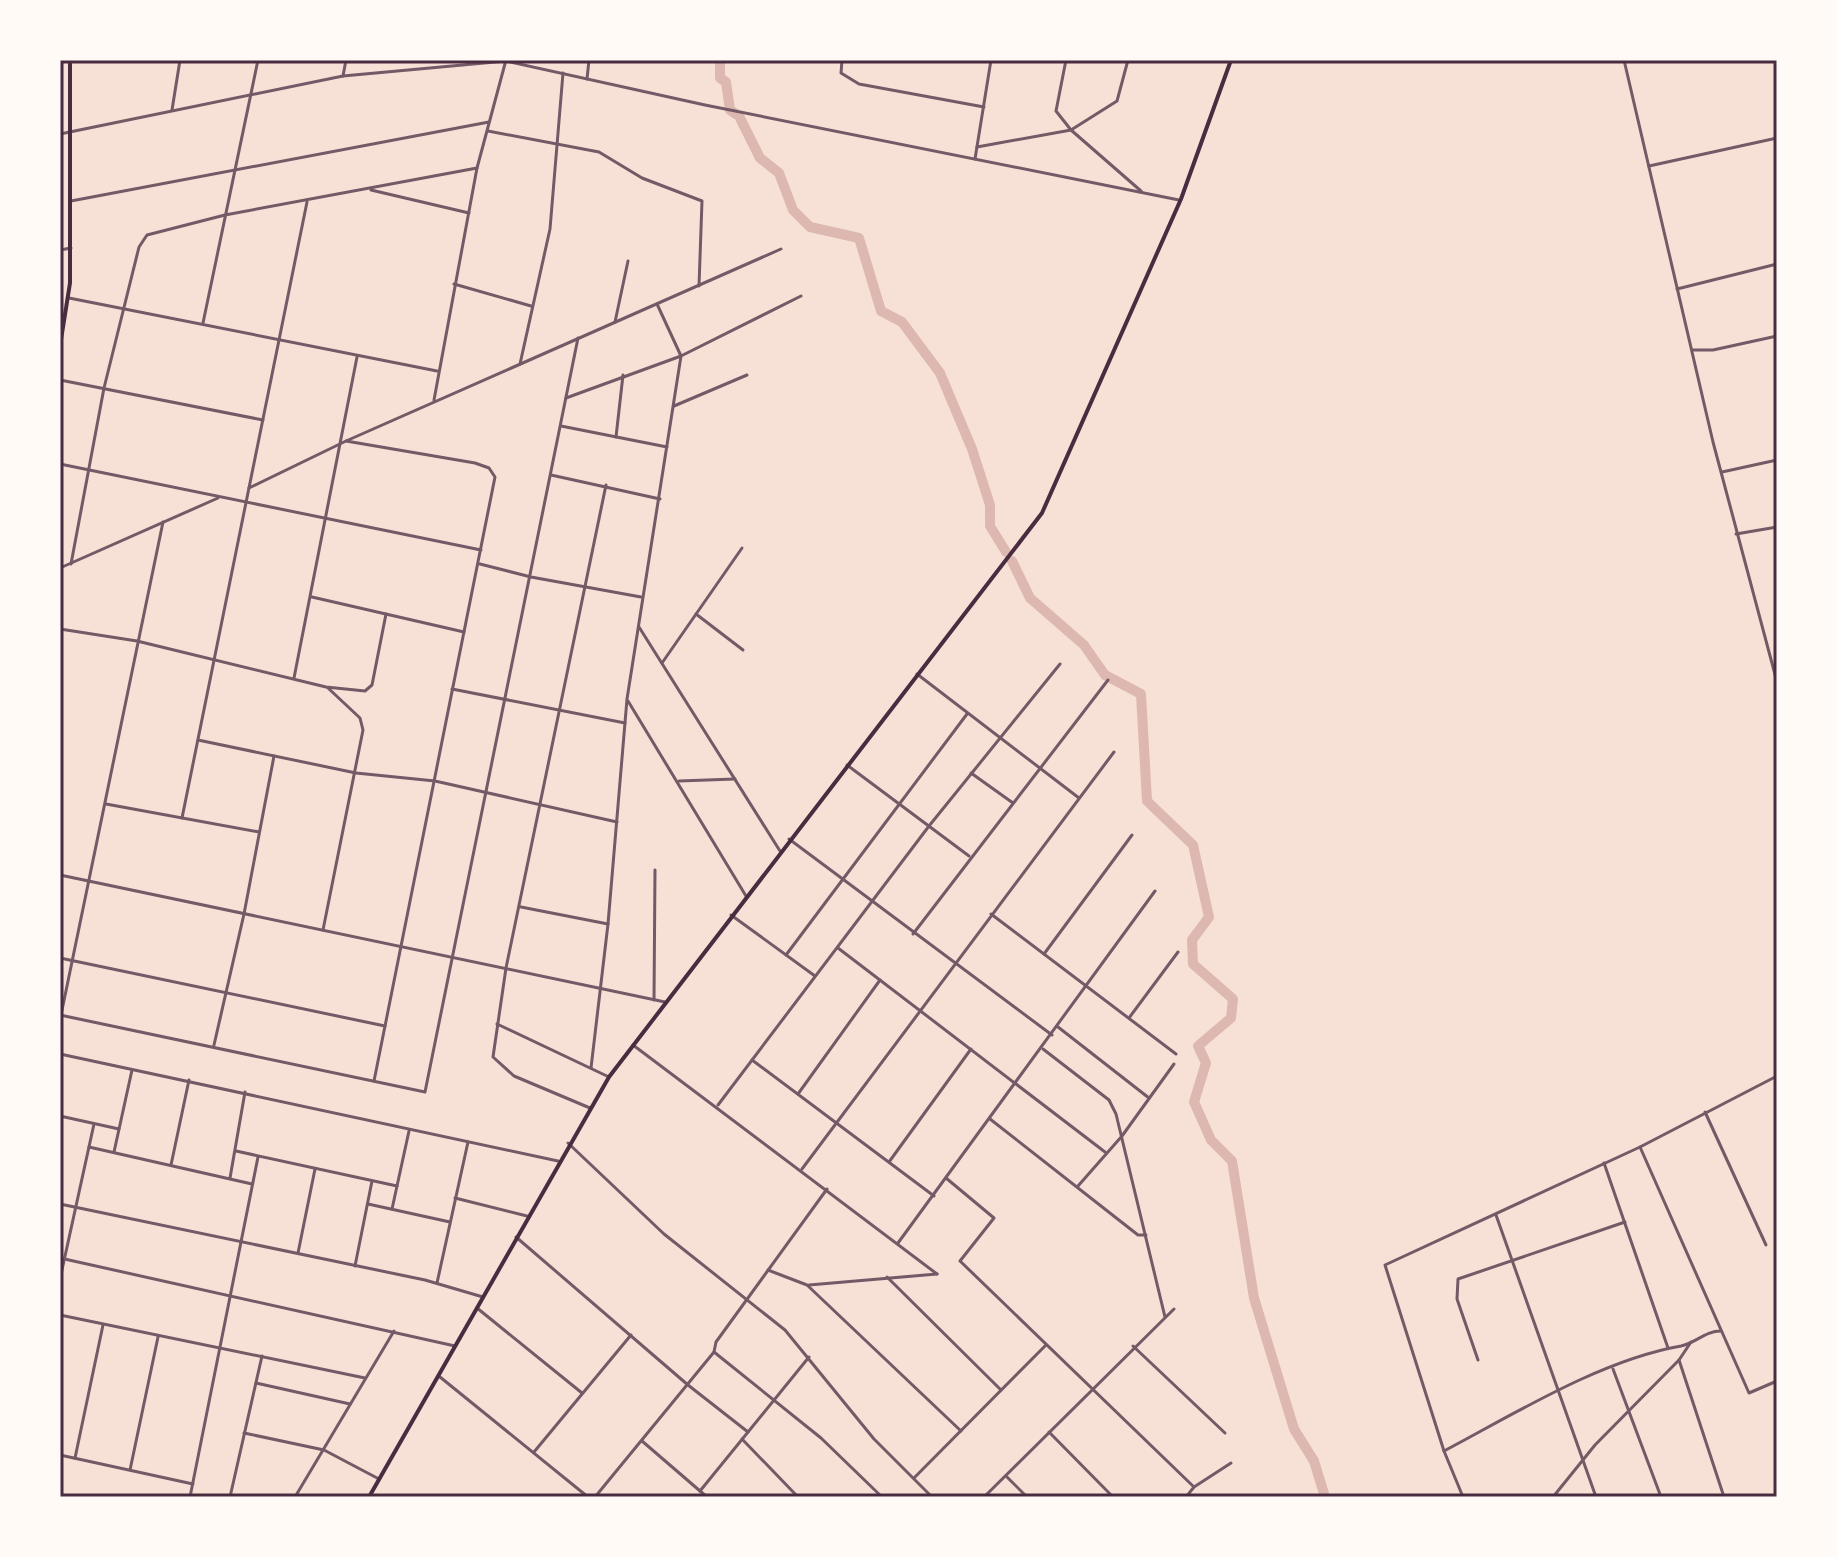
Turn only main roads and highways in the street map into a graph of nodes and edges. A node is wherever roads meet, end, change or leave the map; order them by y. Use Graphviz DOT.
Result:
graph roads {
  1 [pos="70,60"];
  2 [pos="1231,60"];
  3 [pos="60,346"];
  4 [pos="369,1497"];
  1 -- 3 [label="main road"];
  2 -- 4 [label="main road"];
}
